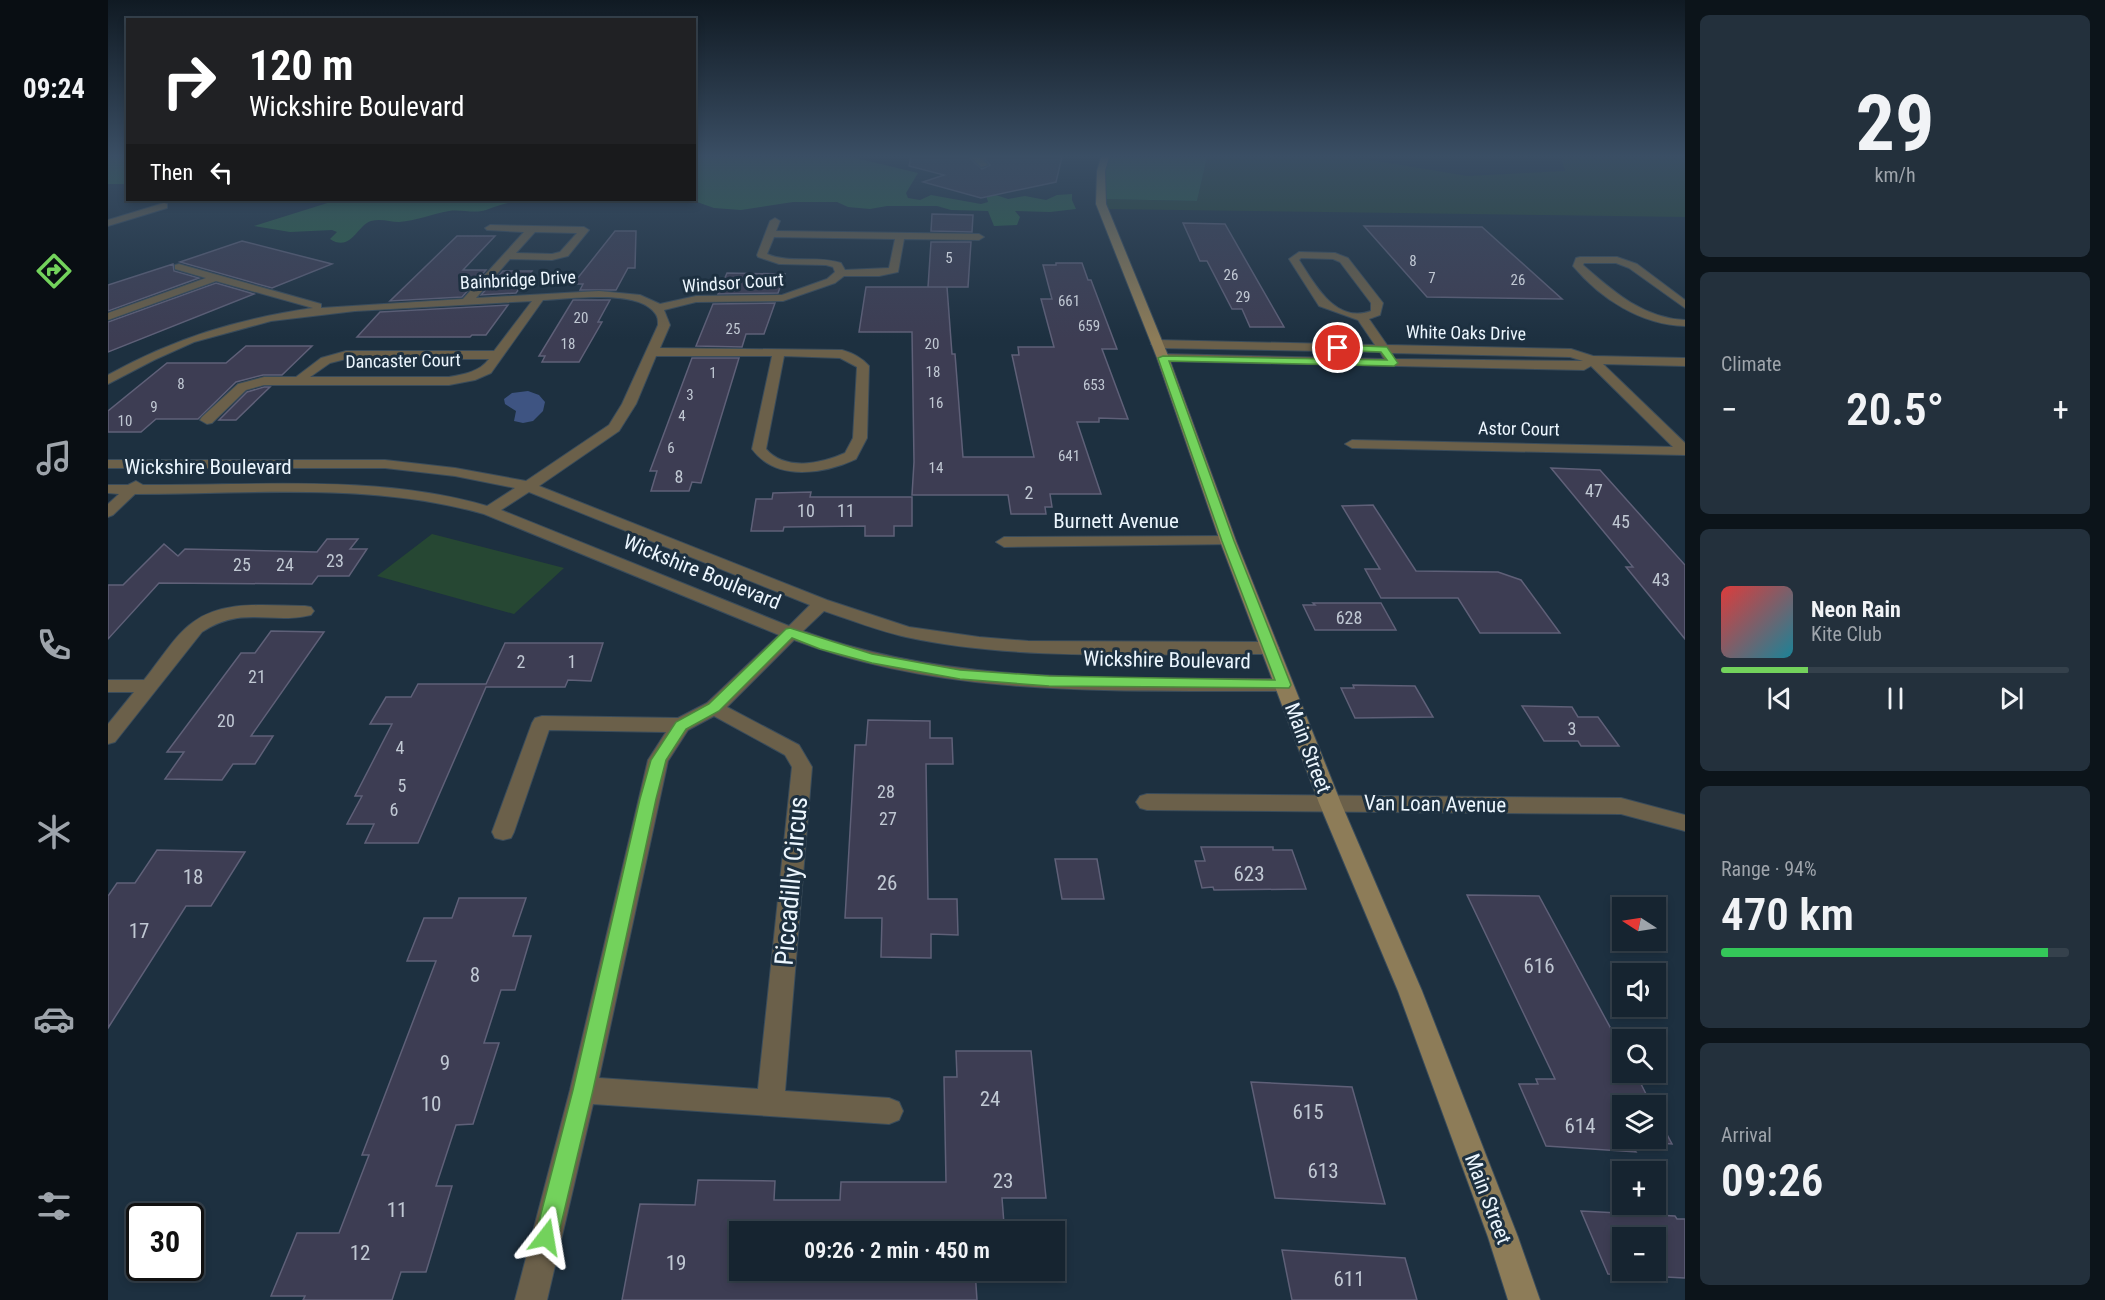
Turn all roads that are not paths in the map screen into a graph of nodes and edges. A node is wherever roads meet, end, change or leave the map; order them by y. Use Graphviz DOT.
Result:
graph roads {
  1 [pos="126,218"];
  2 [pos="1106,218"];
  3 [pos="775,221"];
  4 [pos="108,223"];
  5 [pos="490,228"];
  6 [pos="532,229"];
  7 [pos="771,234"];
  8 [pos="900,236"];
  9 [pos="979,237"];
  10 [pos="507,256"];
  11 [pos="178,267"];
  12 [pos="841,273"];
  13 [pos="216,278"];
  14 [pos="540,297"];
  15 [pos="466,302"];
  16 [pos="1685,305"];
  17 [pos="325,308"];
  18 [pos="658,308"];
  19 [pos="108,317"];
  20 [pos="1362,318"];
  21 [pos="1683,325"];
  22 [pos="1383,349"];
  23 [pos="1160,351"];
  24 [pos="652,352"];
  25 [pos="779,352"];
  26 [pos="497,355"];
  27 [pos="1592,360"];
  28 [pos="1685,362"];
  29 [pos="1394,363"];
  30 [pos="108,380"];
  31 [pos="299,381"];
  32 [pos="207,420"];
  33 [pos="1352,444"];
  34 [pos="1685,451"];
  35 [pos="108,464"];
  36 [pos="157,465"];
  37 [pos="527,486"];
  38 [pos="108,489"];
  39 [pos="131,489"];
  40 [pos="489,510"];
  41 [pos="108,512"];
  42 [pos="1228,541"];
  43 [pos="1004,542"];
  44 [pos="821,604"];
  45 [pos="305,611"];
  46 [pos="790,632"];
  47 [pos="1270,648"];
  48 [pos="1284,685"];
  49 [pos="108,686"];
  50 [pos="149,686"];
  51 [pos="714,708"];
  52 [pos="681,725"];
  53 [pos="108,737"];
  54 [pos="1147,802"];
  55 [pos="1330,803"];
  56 [pos="1685,823"];
  57 [pos="503,832"];
  58 [pos="583,1090"];
  59 [pos="770,1102"];
  60 [pos="889,1111"];
  61 [pos="531,1300"];
  62 [pos="1524,1300"];
  1 -- 4 [label="street"];
  2 -- 23 [label="main road, Main Street"];
  3 -- 7 [label="street, Windsor Court"];
  5 -- 6 [label="street"];
  6 -- 10 [label="street"];
  6 -- 10 [label="street"];
  7 -- 8 [label="street"];
  7 -- 12 [label="street, Windsor Court"];
  8 -- 9 [label="street"];
  8 -- 12 [label="street, Windsor Court"];
  10 -- 15 [label="street"];
  11 -- 13 [label="street"];
  12 -- 18 [label="street, Windsor Court"];
  13 -- 17 [label="street"];
  13 -- 19 [label="street"];
  14 -- 15 [label="street, Bainbridge Drive"];
  14 -- 18 [label="street, Bainbridge Drive"];
  14 -- 26 [label="street, Dancaster Court"];
  15 -- 17 [label="street, Bainbridge Drive"];
  16 -- 21 [label="street"];
  17 -- 30 [label="street, Bainbridge Drive"];
  18 -- 24 [label="street"];
  20 -- 20 [label="street"];
  20 -- 22 [label="street"];
  22 -- 23 [label="street, White Oaks Drive"];
  22 -- 27 [label="street, White Oaks Drive"];
  22 -- 29 [label="street"];
  23 -- 29 [label="street, White Oaks Drive"];
  23 -- 42 [label="main road, Main Street"];
  24 -- 25 [label="street"];
  24 -- 37 [label="street"];
  25 -- 25 [label="street"];
  26 -- 31 [label="street, Dancaster Court"];
  26 -- 31 [label="street, Dancaster Court"];
  27 -- 28 [label="street, White Oaks Drive"];
  27 -- 29 [label="street, White Oaks Drive"];
  27 -- 34 [label="street, Astor Court"];
  31 -- 32 [label="street, Dancaster Court"];
  33 -- 34 [label="street, Astor Court"];
  35 -- 36 [label="street, Wickshire Boulevard"];
  36 -- 37 [label="street, Wickshire Boulevard"];
  36 -- 39 [label="street"];
  37 -- 40 [label="street"];
  37 -- 44 [label="street, Wickshire Boulevard"];
  38 -- 39 [label="street, Wickshire Boulevard"];
  39 -- 40 [label="street, Wickshire Boulevard"];
  39 -- 41 [label="street"];
  40 -- 46 [label="street, Wickshire Boulevard"];
  42 -- 43 [label="street, Burnett Avenue"];
  42 -- 47 [label="main road, Main Street"];
  44 -- 46 [label="street"];
  44 -- 47 [label="street, Wickshire Boulevard"];
  45 -- 50 [label="street"];
  46 -- 48 [label="street, Wickshire Boulevard"];
  46 -- 51 [label="street"];
  47 -- 48 [label="main road, Main Street"];
  48 -- 55 [label="main road, Main Street"];
  49 -- 50 [label="street"];
  50 -- 53 [label="street"];
  51 -- 52 [label="street"];
  51 -- 59 [label="street, Piccadilly Circus"];
  52 -- 57 [label="street"];
  52 -- 58 [label="street"];
  54 -- 55 [label="street, Van Loan Avenue"];
  55 -- 56 [label="street, Van Loan Avenue"];
  55 -- 62 [label="main road, Main Street"];
  58 -- 59 [label="street"];
  58 -- 61 [label="street"];
  59 -- 60 [label="street"];
}
